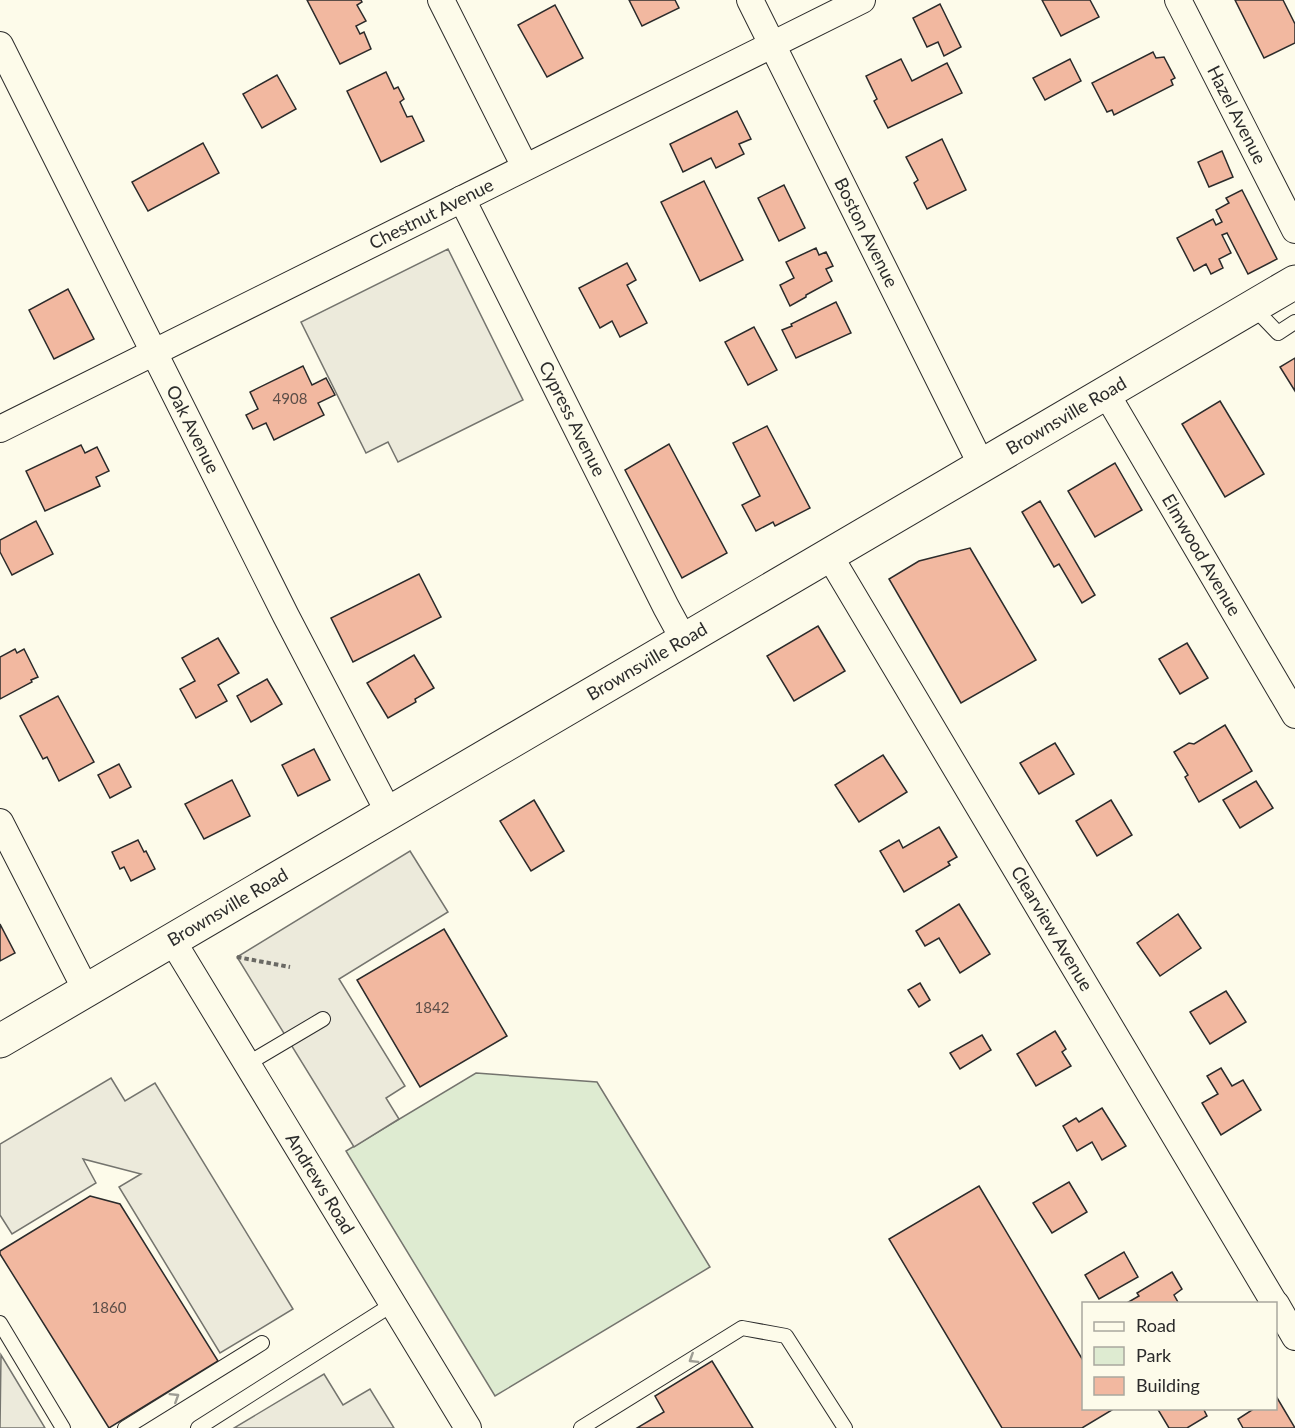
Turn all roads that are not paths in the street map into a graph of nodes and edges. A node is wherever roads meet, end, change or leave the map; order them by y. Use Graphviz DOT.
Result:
graph roads {
  1 [pos="441,0"];
  2 [pos="750,0"];
  3 [pos="862,0"];
  4 [pos="1178,0"];
  5 [pos="0,45"];
  6 [pos="773,46"];
  7 [pos="525,167"];
  8 [pos="462,199"];
  9 [pos="1295,230"];
  10 [pos="1295,282"];
  11 [pos="1253,307"];
  12 [pos="1295,322"];
  13 [pos="153,352"];
  14 [pos="1106,393"];
  15 [pos="0,429"];
  16 [pos="982,466"];
  17 [pos="829,555"];
  18 [pos="684,640"];
  19 [pos="1295,715"];
  20 [pos="389,813"];
  21 [pos="0,822"];
  22 [pos="172,940"];
  23 [pos="86,990"];
  24 [pos="323,1019"];
  25 [pos="0,1041"];
  26 [pos="247,1064"];
  27 [pos="1274,1302"];
  28 [pos="393,1304"];
  29 [pos="1277,1307"];
  30 [pos="0,1323"];
  31 [pos="1295,1337"];
  32 [pos="262,1343"];
  33 [pos="63,1428"];
  34 [pos="125,1428"];
  35 [pos="198,1428"];
  36 [pos="468,1428"];
  37 [pos="580,1428"];
  38 [pos="845,1428"];
  1 -- 7 [label="street"];
  2 -- 6 [label="street, Boston Avenue"];
  3 -- 6 [label="street, Chestnut Avenue"];
  4 -- 9 [label="street, Hazel Avenue"];
  5 -- 13 [label="street, Oak Avenue"];
  6 -- 7 [label="street, Chestnut Avenue"];
  6 -- 16 [label="street, Boston Avenue"];
  7 -- 8 [label="street, Chestnut Avenue"];
  8 -- 13 [label="street, Chestnut Avenue"];
  8 -- 18 [label="street, Cypress Avenue"];
  10 -- 11 [label="street, Brownsville Road"];
  11 -- 12 [label="lane"];
  11 -- 14 [label="street, Brownsville Road"];
  13 -- 15 [label="street, Chestnut Avenue"];
  13 -- 20 [label="street, Oak Avenue"];
  14 -- 16 [label="street, Brownsville Road"];
  14 -- 19 [label="street, Elmwood Avenue"];
  16 -- 17 [label="street, Brownsville Road"];
  17 -- 18 [label="street, Brownsville Road"];
  17 -- 27 [label="street, Clearview Avenue"];
  18 -- 20 [label="street, Brownsville Road"];
  20 -- 22 [label="street, Brownsville Road"];
  21 -- 23 [label="street"];
  22 -- 23 [label="street, Brownsville Road"];
  22 -- 26 [label="street, Andrews Road"];
  23 -- 25 [label="street, Brownsville Road"];
  24 -- 26 [label="lane"];
  26 -- 28 [label="street, Andrews Road"];
  28 -- 35 [label="lane"];
  28 -- 36 [label="street, Andrews Road"];
  29 -- 31 [label="street, Clearview Avenue"];
  30 -- 33 [label="lane"];
  34 -- 32 [label="lane, one-way"];
  38 -- 37 [label="lane, one-way"];
}
